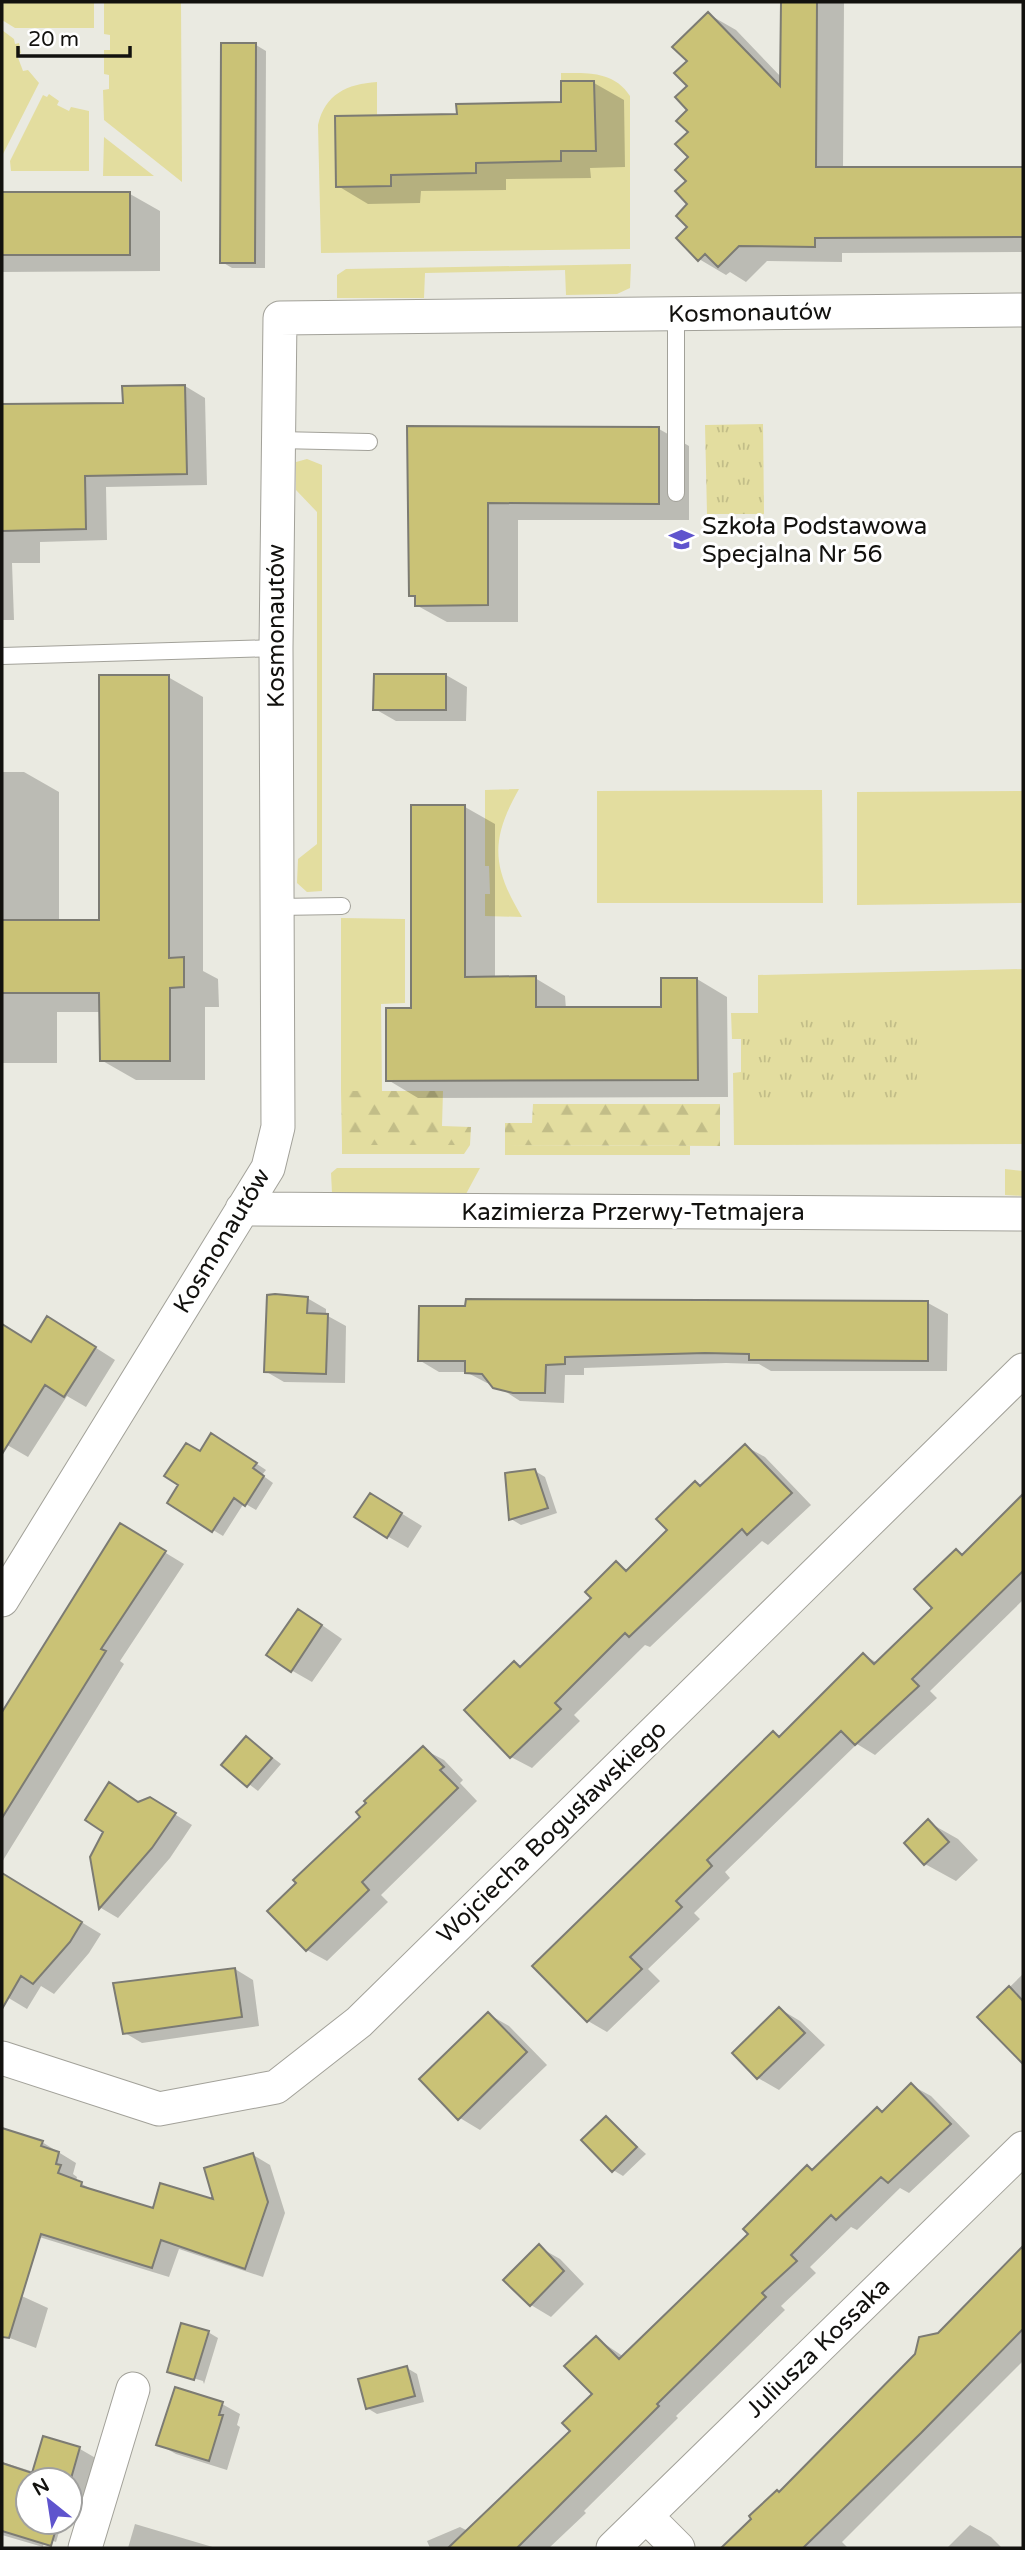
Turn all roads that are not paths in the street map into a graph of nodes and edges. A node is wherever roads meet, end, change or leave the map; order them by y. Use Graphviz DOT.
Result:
graph roads {
  1 [pos="1023,310"];
  2 [pos="676,314"];
  3 [pos="278,440"];
  4 [pos="369,442"];
  5 [pos="676,493"];
  6 [pos="276,648"];
  7 [pos="2,656"];
  8 [pos="342,906"];
  9 [pos="277,907"];
  10 [pos="242,1209"];
  11 [pos="1023,1214"];
  12 [pos="1023,1370"];
  13 [pos="2,1600"];
  14 [pos="2,2058"];
  15 [pos="1023,2148"];
  16 [pos="133,2389"];
  17 [pos="646,2516"];
  18 [pos="86,2548"];
  19 [pos="612,2548"];
  20 [pos="678,2548"];
  1 -- 2 [label="street, Kosmonautów"];
  2 -- 3 [label="street, Kosmonautów"];
  2 -- 5 [label="lane"];
  3 -- 4 [label="lane"];
  3 -- 6 [label="street, Kosmonautów"];
  6 -- 7 [label="lane"];
  6 -- 9 [label="street, Kosmonautów"];
  8 -- 9 [label="lane"];
  9 -- 10 [label="street, Kosmonautów"];
  10 -- 11 [label="street, Kazimierza Przerwy-Tetmajera"];
  10 -- 13 [label="street, Kosmonautów"];
  12 -- 14 [label="street, Wojciecha Bogusławskiego"];
  15 -- 17 [label="street, Juliusza Kossaka"];
  16 -- 18 [label="street"];
  17 -- 19 [label="street, Juliusza Kossaka"];
  17 -- 20 [label="street"];
}
